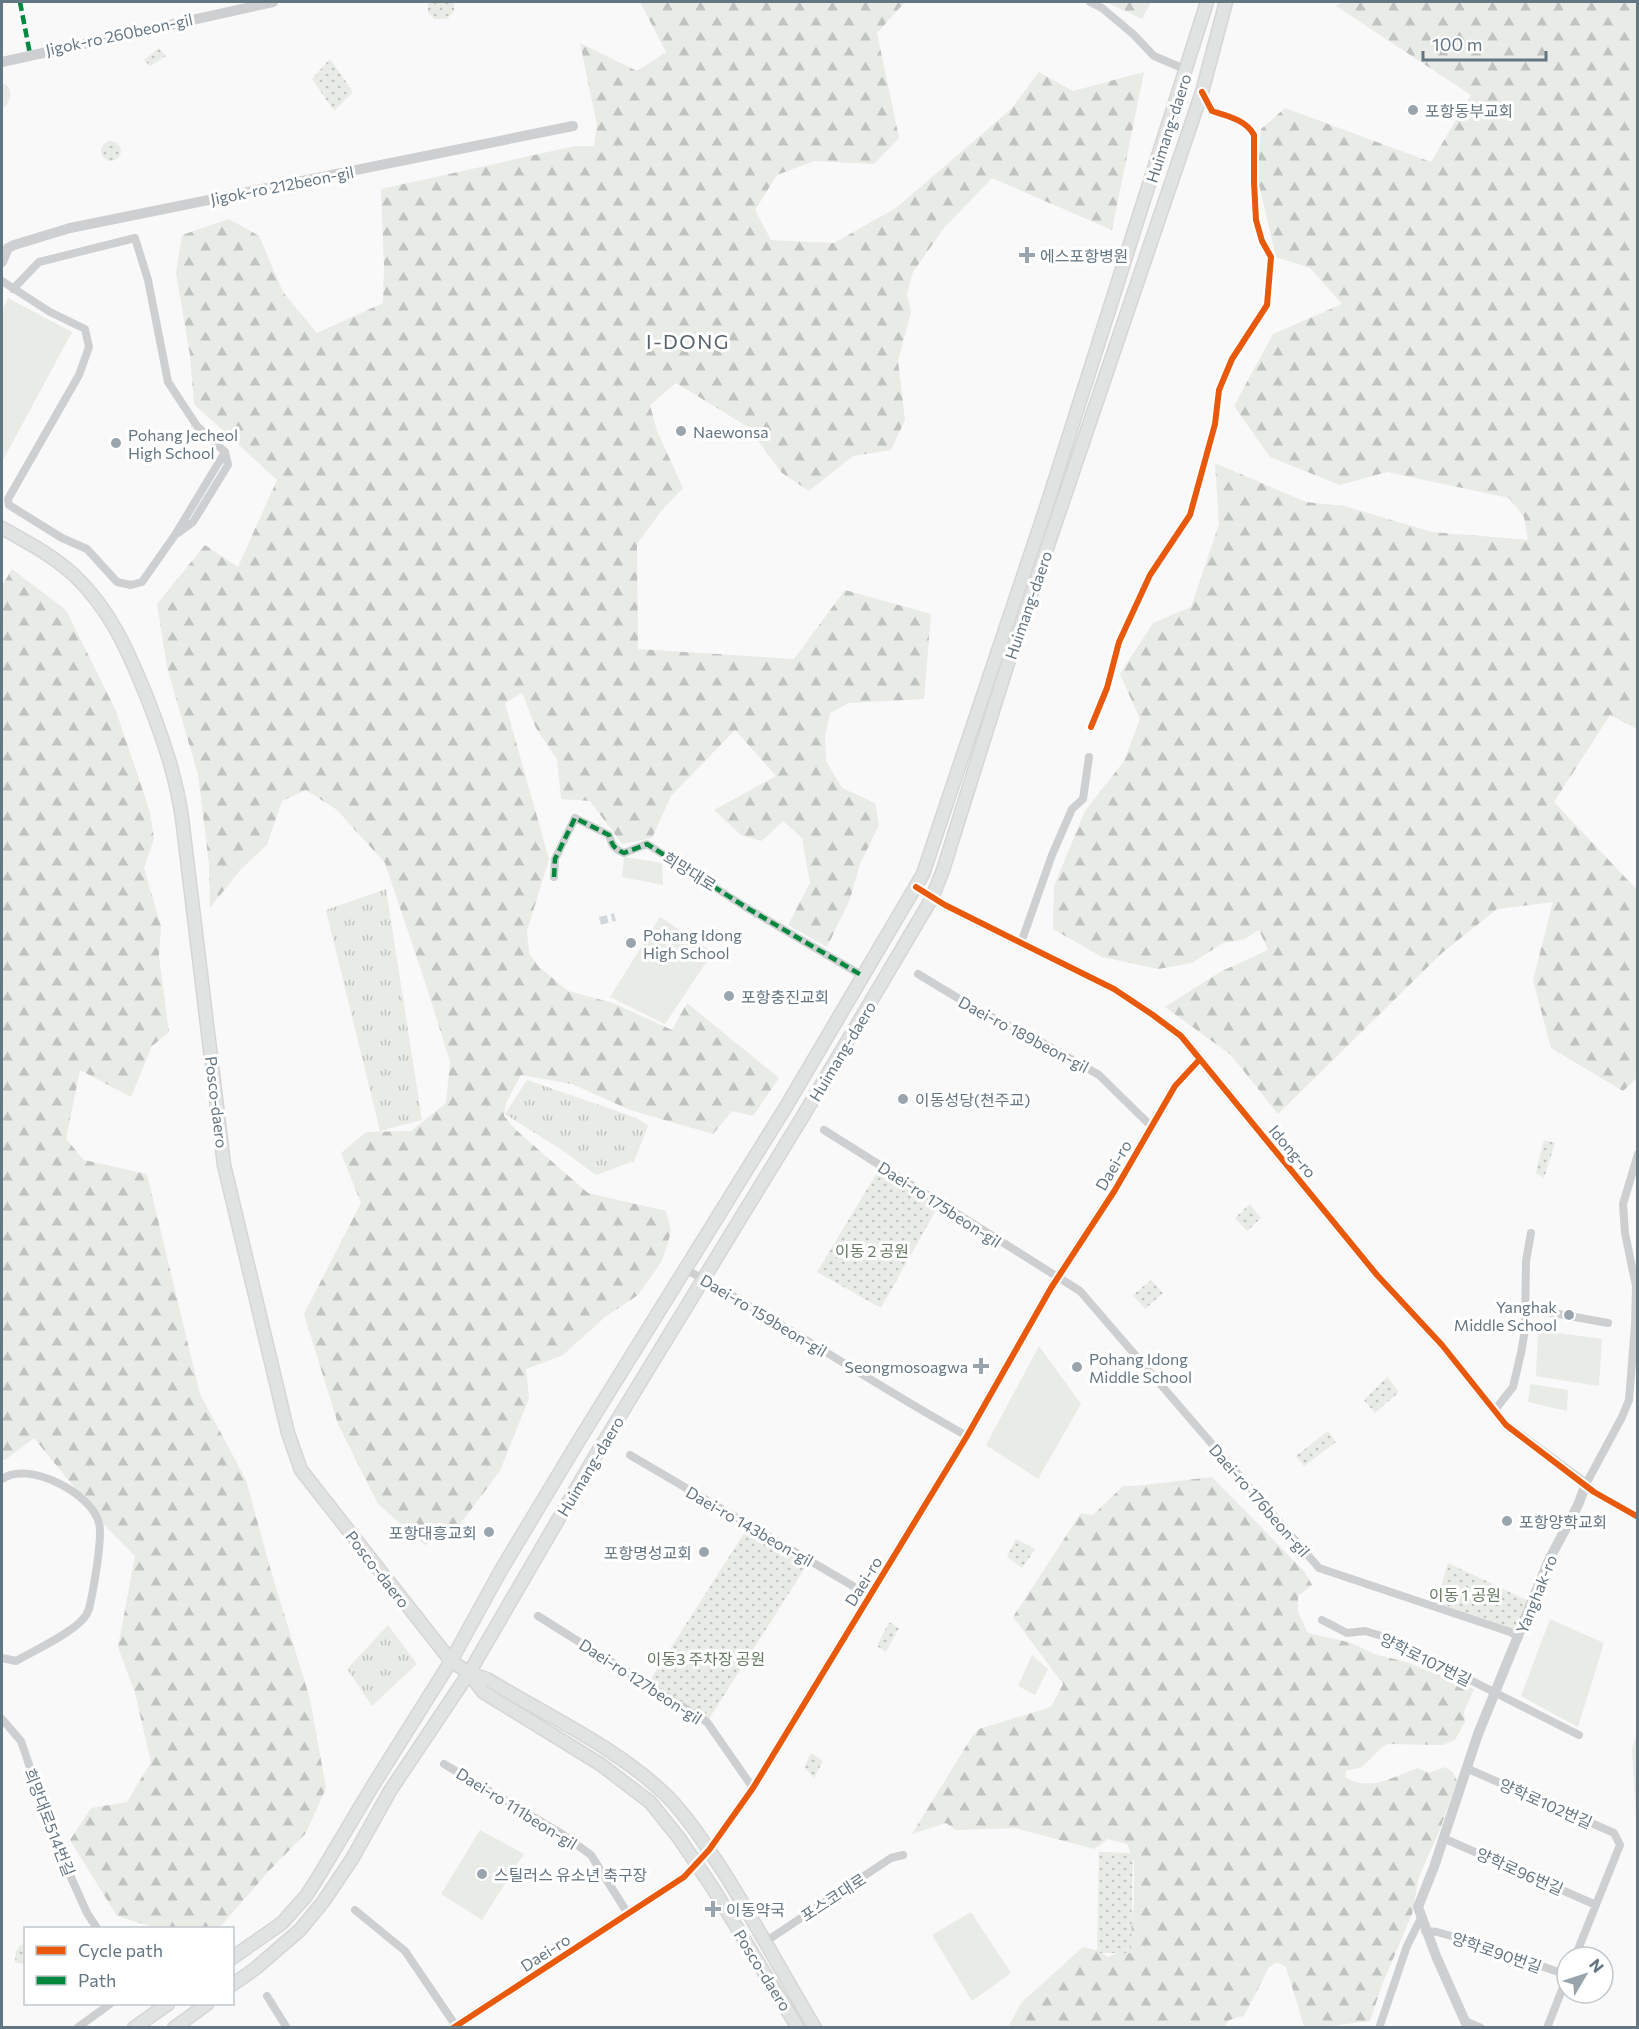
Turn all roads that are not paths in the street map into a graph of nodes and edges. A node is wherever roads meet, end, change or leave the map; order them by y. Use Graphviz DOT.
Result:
graph roads {
  1 [pos="273,2"];
  2 [pos="1090,2"];
  3 [pos="1208,2"];
  4 [pos="1226,2"];
  5 [pos="2,62"];
  6 [pos="1187,70"];
  7 [pos="1202,92"];
  8 [pos="573,126"];
  9 [pos="1166,135"];
  10 [pos="1185,140"];
  11 [pos="2,262"];
  12 [pos="2,281"];
  13 [pos="14,288"];
  14 [pos="2,528"];
  15 [pos="1091,727"];
  16 [pos="1089,757"];
  17 [pos="554,877"];
  18 [pos="916,887"];
  19 [pos="932,898"];
  20 [pos="1021,943"];
  21 [pos="918,975"];
  22 [pos="863,976"];
  23 [pos="1200,1059"];
  24 [pos="1151,1126"];
  25 [pos="824,1130"];
  26 [pos="1638,1154"];
  27 [pos="708,1230"];
  28 [pos="1531,1233"];
  29 [pos="726,1241"];
  30 [pos="685,1269"];
  31 [pos="1058,1277"];
  32 [pos="703,1279"];
  33 [pos="1525,1308"];
  34 [pos="655,1320"];
  35 [pos="1608,1323"];
  36 [pos="671,1332"];
  37 [pos="1494,1411"];
  38 [pos="967,1436"];
  39 [pos="630,1455"];
  40 [pos="2,1479"];
  41 [pos="1586,1484"];
  42 [pos="1638,1517"];
  43 [pos="870,1596"];
  44 [pos="538,1616"];
  45 [pos="1322,1620"];
  46 [pos="1519,1637"];
  47 [pos="3,1657"];
  48 [pos="452,1661"];
  49 [pos="469,1673"];
  50 [pos="1495,1694"];
  51 [pos="2,1719"];
  52 [pos="1579,1735"];
  53 [pos="444,1764"];
  54 [pos="1466,1768"];
  55 [pos="753,1788"];
  56 [pos="1443,1838"];
  57 [pos="709,1850"];
  58 [pos="903,1855"];
  59 [pos="697,1864"];
  60 [pos="1596,1905"];
  61 [pos="355,1910"];
  62 [pos="628,1914"];
  63 [pos="1421,1918"];
  64 [pos="96,1927"];
  65 [pos="1425,1931"];
  66 [pos="765,1941"];
  67 [pos="1580,1945"];
  68 [pos="234,1957"];
  69 [pos="1555,1972"];
  70 [pos="234,1984"];
  71 [pos="793,1989"];
  72 [pos="267,1996"];
  73 [pos="780,1998"];
  74 [pos="109,2005"];
  75 [pos="167,2005"];
  76 [pos="206,2005"];
  77 [pos="1555,2005"];
  78 [pos="1467,2024"];
  79 [pos="455,2027"];
  80 [pos="77,2028"];
  81 [pos="134,2028"];
  82 [pos="174,2028"];
  83 [pos="287,2028"];
  84 [pos="798,2028"];
  85 [pos="815,2028"];
  86 [pos="1379,2028"];
  87 [pos="1481,2028"];
  88 [pos="1546,2028"];
  1 -- 5 [label="street, Jigok-ro 260beon-gil"];
  2 -- 6 [label="street"];
  3 -- 6 [label="main road, Huimang-daero"];
  4 -- 7 [label="main road, Huimang-daero"];
  6 -- 9 [label="main road, Huimang-daero"];
  7 -- 10 [label="main road, Huimang-daero"];
  7 -- 15 [label="street"];
  8 -- 11 [label="street, Jigok-ro 212beon-gil"];
  9 -- 10 [label="main road"];
  9 -- 18 [label="main road, Huimang-daero"];
  10 -- 19 [label="main road, Huimang-daero"];
  12 -- 13 [label="street"];
  13 -- 13 [label="street"];
  14 -- 48 [label="main road, Posco-daero"];
  16 -- 20 [label="street"];
  17 -- 22 [label="street, 희망대로"];
  18 -- 19 [label="street, Idong-ro"];
  18 -- 22 [label="main road, Huimang-daero"];
  19 -- 20 [label="street, Idong-ro"];
  19 -- 29 [label="main road, Huimang-daero"];
  20 -- 23 [label="street, Idong-ro"];
  21 -- 24 [label="street, Daei-ro 189beon-gil"];
  22 -- 27 [label="main road, Huimang-daero"];
  23 -- 24 [label="street, Daei-ro"];
  23 -- 37 [label="street, Idong-ro"];
  24 -- 31 [label="street, Daei-ro"];
  25 -- 31 [label="street, Daei-ro 175beon-gil"];
  26 -- 41 [label="street, Yanghak-ro"];
  27 -- 29 [label="main road"];
  27 -- 30 [label="main road, Huimang-daero"];
  28 -- 33 [label="street"];
  29 -- 32 [label="main road, Huimang-daero"];
  30 -- 32 [label="street, Daei-ro 159beon-gil"];
  30 -- 34 [label="main road, Huimang-daero"];
  31 -- 38 [label="street, Daei-ro"];
  31 -- 46 [label="street, Daei-ro 176beon-gil"];
  32 -- 36 [label="main road, Huimang-daero"];
  32 -- 38 [label="street, Daei-ro 159beon-gil"];
  33 -- 35 [label="street"];
  33 -- 37 [label="street"];
  34 -- 36 [label="main road"];
  34 -- 48 [label="main road, Huimang-daero"];
  36 -- 49 [label="main road, Huimang-daero"];
  37 -- 41 [label="street, Idong-ro"];
  38 -- 43 [label="street, Daei-ro"];
  39 -- 43 [label="street, Daei-ro 143beon-gil"];
  40 -- 47 [label="street"];
  41 -- 42 [label="street"];
  41 -- 46 [label="street, Yanghak-ro"];
  43 -- 55 [label="street, Daei-ro"];
  44 -- 55 [label="street, Daei-ro 127beon-gil"];
  45 -- 50 [label="street, 양학로107번길"];
  46 -- 50 [label="street, Yanghak-ro"];
  48 -- 49 [label="main road, Posco-daero"];
  48 -- 68 [label="main road, Huimang-daero"];
  49 -- 57 [label="main road, Posco-daero"];
  49 -- 59 [label="main road, Posco-daero"];
  49 -- 70 [label="main road, Huimang-daero"];
  50 -- 52 [label="street, 양학로107번길"];
  50 -- 54 [label="street, Yanghak-ro"];
  51 -- 64 [label="street, 희망대로514번길"];
  53 -- 62 [label="street, Daei-ro 111beon-gil"];
  54 -- 56 [label="street, Yanghak-ro"];
  54 -- 60 [label="street, 양학로102번길"];
  55 -- 57 [label="street, Daei-ro"];
  56 -- 60 [label="street, 양학로96번길"];
  56 -- 63 [label="street, Yanghak-ro"];
  57 -- 59 [label="street, Daei-ro"];
  57 -- 66 [label="main road, Posco-daero"];
  58 -- 66 [label="street, 포스코대로"];
  59 -- 62 [label="street, Daei-ro"];
  59 -- 73 [label="main road, Posco-daero"];
  60 -- 67 [label="street"];
  61 -- 79 [label="street"];
  62 -- 79 [label="street, Daei-ro"];
  63 -- 65 [label="street, Yanghak-ro"];
  63 -- 86 [label="street"];
  65 -- 69 [label="street, 양학로90번길"];
  65 -- 78 [label="street, Yanghak-ro"];
  66 -- 71 [label="main road, Posco-daero"];
  71 -- 73 [label="main road"];
  71 -- 85 [label="main road, Posco-daero"];
  72 -- 83 [label="street"];
  73 -- 84 [label="main road, Posco-daero"];
  74 -- 80 [label="street"];
  75 -- 81 [label="main road"];
  76 -- 82 [label="main road"];
  77 -- 88 [label="street"];
  78 -- 87 [label="street"];
}
